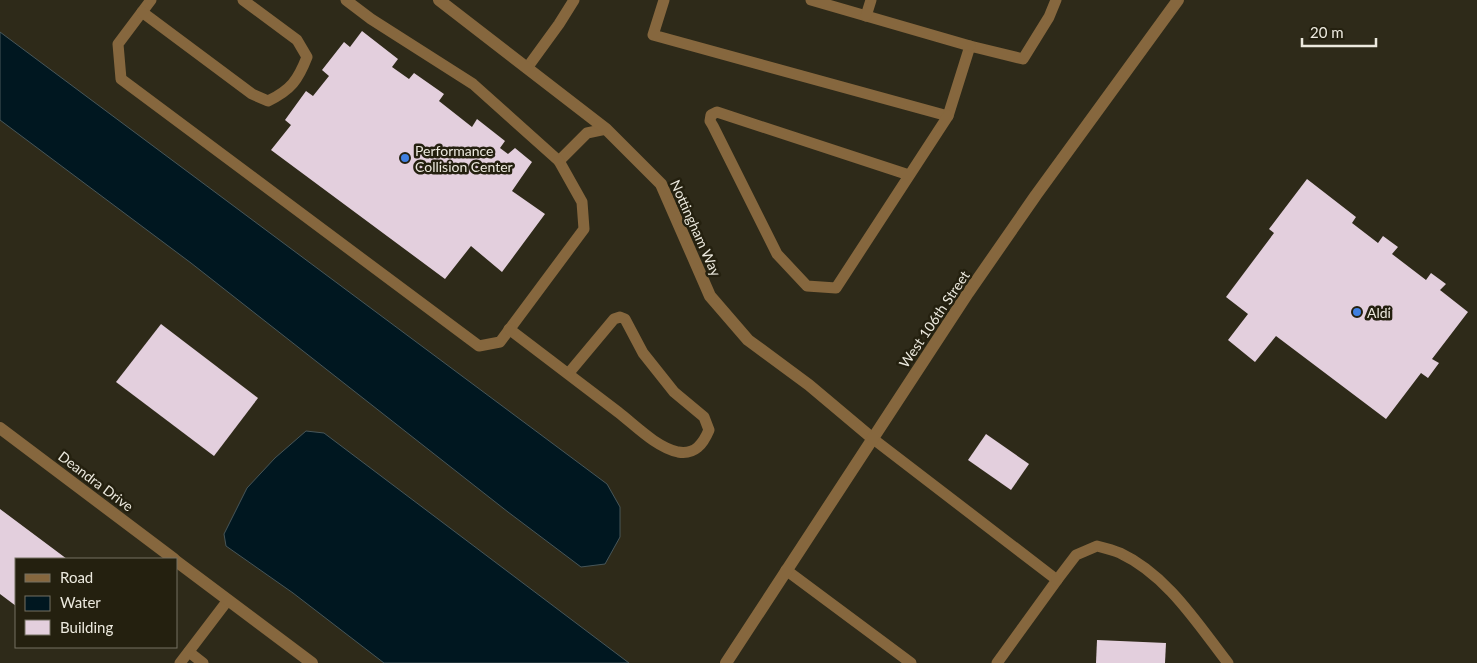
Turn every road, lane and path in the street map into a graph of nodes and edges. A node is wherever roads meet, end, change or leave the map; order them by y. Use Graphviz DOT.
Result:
graph roads {
  1 [pos="150,0"];
  2 [pos="243,0"];
  3 [pos="346,0"];
  4 [pos="439,0"];
  5 [pos="574,0"];
  6 [pos="664,0"];
  7 [pos="811,0"];
  8 [pos="871,0"];
  9 [pos="1056,0"];
  10 [pos="1178,0"];
  11 [pos="142,12"];
  12 [pos="866,16"];
  13 [pos="970,46"];
  14 [pos="526,68"];
  15 [pos="948,116"];
  16 [pos="606,129"];
  17 [pos="559,162"];
  18 [pos="909,176"];
  19 [pos="509,329"];
  20 [pos="568,374"];
  21 [pos="0,428"];
  22 [pos="872,438"];
  23 [pos="172,558"];
  24 [pos="178,562"];
  25 [pos="786,570"];
  26 [pos="1057,580"];
  27 [pos="228,600"];
  28 [pos="188,652"];
  29 [pos="180,663"];
  30 [pos="203,663"];
  31 [pos="312,663"];
  32 [pos="726,663"];
  33 [pos="911,663"];
  34 [pos="997,663"];
  35 [pos="1228,663"];
  1 -- 11 [label="lane"];
  2 -- 11 [label="lane"];
  3 -- 17 [label="lane"];
  4 -- 14 [label="street, Nottingham Way"];
  5 -- 14 [label="lane"];
  6 -- 15 [label="lane"];
  7 -- 12 [label="lane"];
  8 -- 12 [label="lane"];
  9 -- 13 [label="lane"];
  10 -- 22 [label="street, West 106th Street"];
  11 -- 19 [label="lane"];
  12 -- 13 [label="lane"];
  13 -- 15 [label="lane"];
  14 -- 16 [label="street, Nottingham Way"];
  15 -- 18 [label="lane"];
  16 -- 17 [label="lane"];
  16 -- 22 [label="street, Nottingham Way"];
  17 -- 19 [label="lane"];
  18 -- 18 [label="lane"];
  19 -- 20 [label="lane"];
  20 -- 20 [label="lane"];
  21 -- 23 [label="street, Deandra Drive"];
  22 -- 25 [label="street, West 106th Street"];
  22 -- 26 [label="lane"];
  24 -- 27 [label="street, Deandra Drive"];
  25 -- 32 [label="street, West 106th Street"];
  25 -- 33 [label="lane"];
  26 -- 34 [label="lane"];
  26 -- 35 [label="lane"];
  27 -- 28 [label="lane"];
  27 -- 31 [label="street, Deandra Drive"];
  28 -- 29 [label="lane"];
  28 -- 30 [label="lane"];
}
